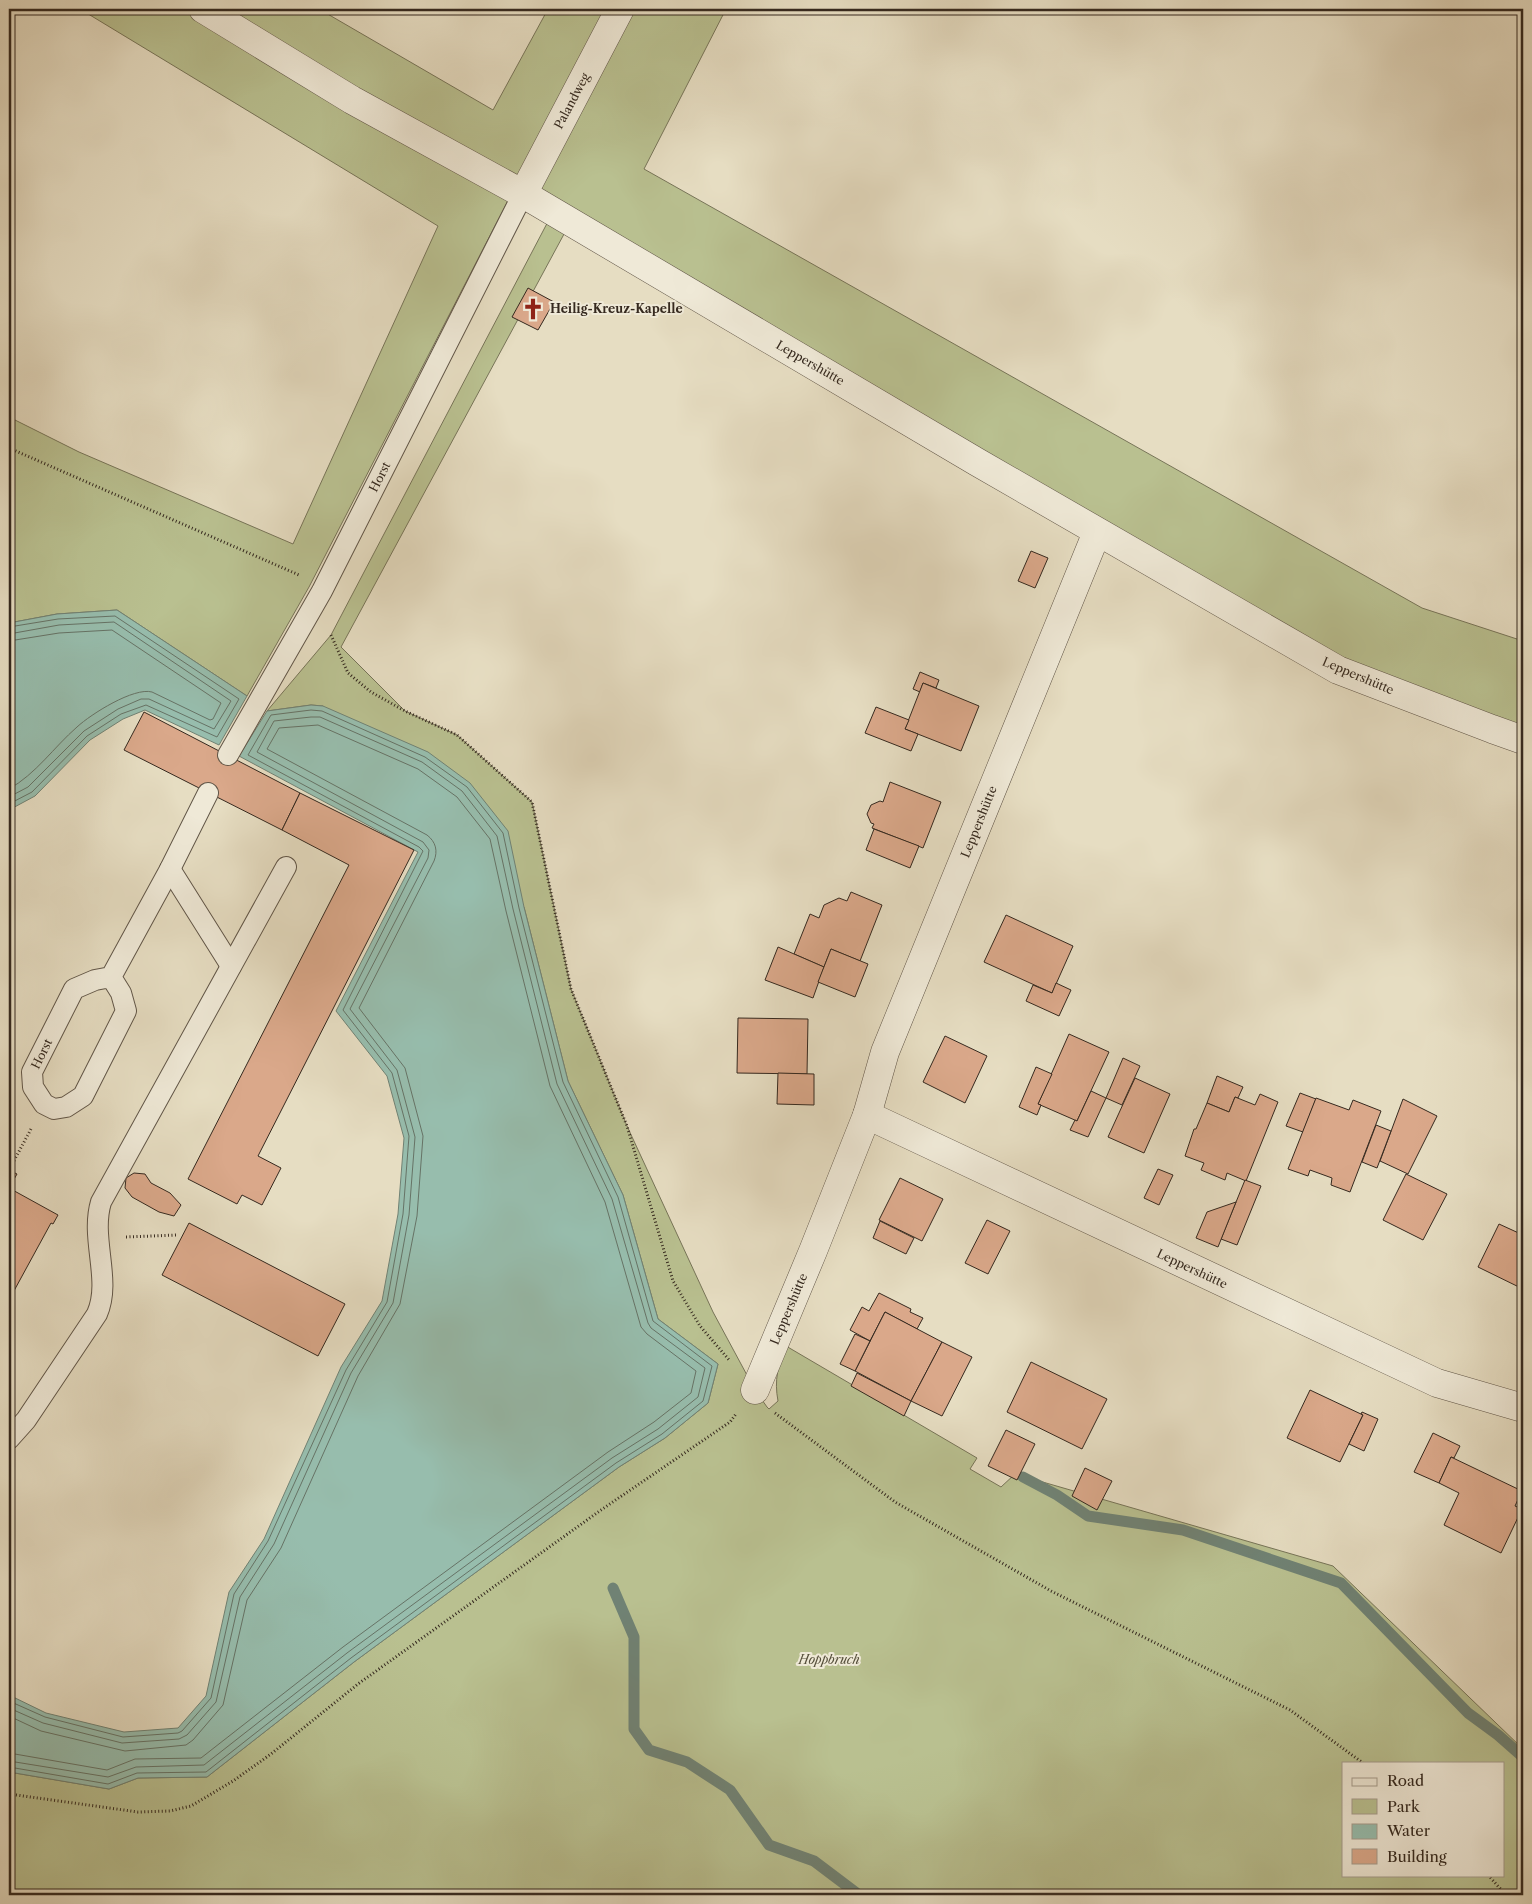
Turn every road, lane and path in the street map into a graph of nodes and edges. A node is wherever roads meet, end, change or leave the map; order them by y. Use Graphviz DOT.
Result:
graph roads {
  1 [pos="203,9"];
  2 [pos="620,9"];
  3 [pos="523,194"];
  4 [pos="9,448"];
  5 [pos="1097,532"];
  6 [pos="322,591"];
  7 [pos="1523,740"];
  8 [pos="228,755"];
  9 [pos="208,793"];
  10 [pos="286,867"];
  11 [pos="170,869"];
  12 [pos="231,966"];
  13 [pos="111,978"];
  14 [pos="867,1116"];
  15 [pos="29,1134"];
  16 [pos="9,1170"];
  17 [pos="176,1235"];
  18 [pos="98,1238"];
  19 [pos="755,1390"];
  20 [pos="1523,1408"];
  21 [pos="9,1439"];
  22 [pos="1362,1762"];
  23 [pos="9,1794"];
  24 [pos="1489,1876"];
  25 [pos="1506,1895"];
  1 -- 3 [label="street, Leppershütte"];
  2 -- 3 [label="street, Palandweg"];
  3 -- 5 [label="street, Leppershütte"];
  3 -- 6 [label="lane, Horst"];
  4 -- 6 [label="path"];
  5 -- 7 [label="street, Leppershütte"];
  5 -- 14 [label="street, Leppershütte"];
  6 -- 8 [label="lane, Horst"];
  6 -- 19 [label="path"];
  9 -- 11 [label="lane"];
  10 -- 12 [label="lane"];
  11 -- 12 [label="lane"];
  11 -- 13 [label="lane"];
  12 -- 18 [label="lane"];
  13 -- 13 [label="lane, Horst"];
  14 -- 19 [label="street, Leppershütte"];
  14 -- 20 [label="street, Leppershütte"];
  15 -- 16 [label="path"];
  17 -- 18 [label="path"];
  18 -- 21 [label="lane"];
  19 -- 22 [label="path"];
  19 -- 23 [label="path"];
  24 -- 25 [label="path"];
}
